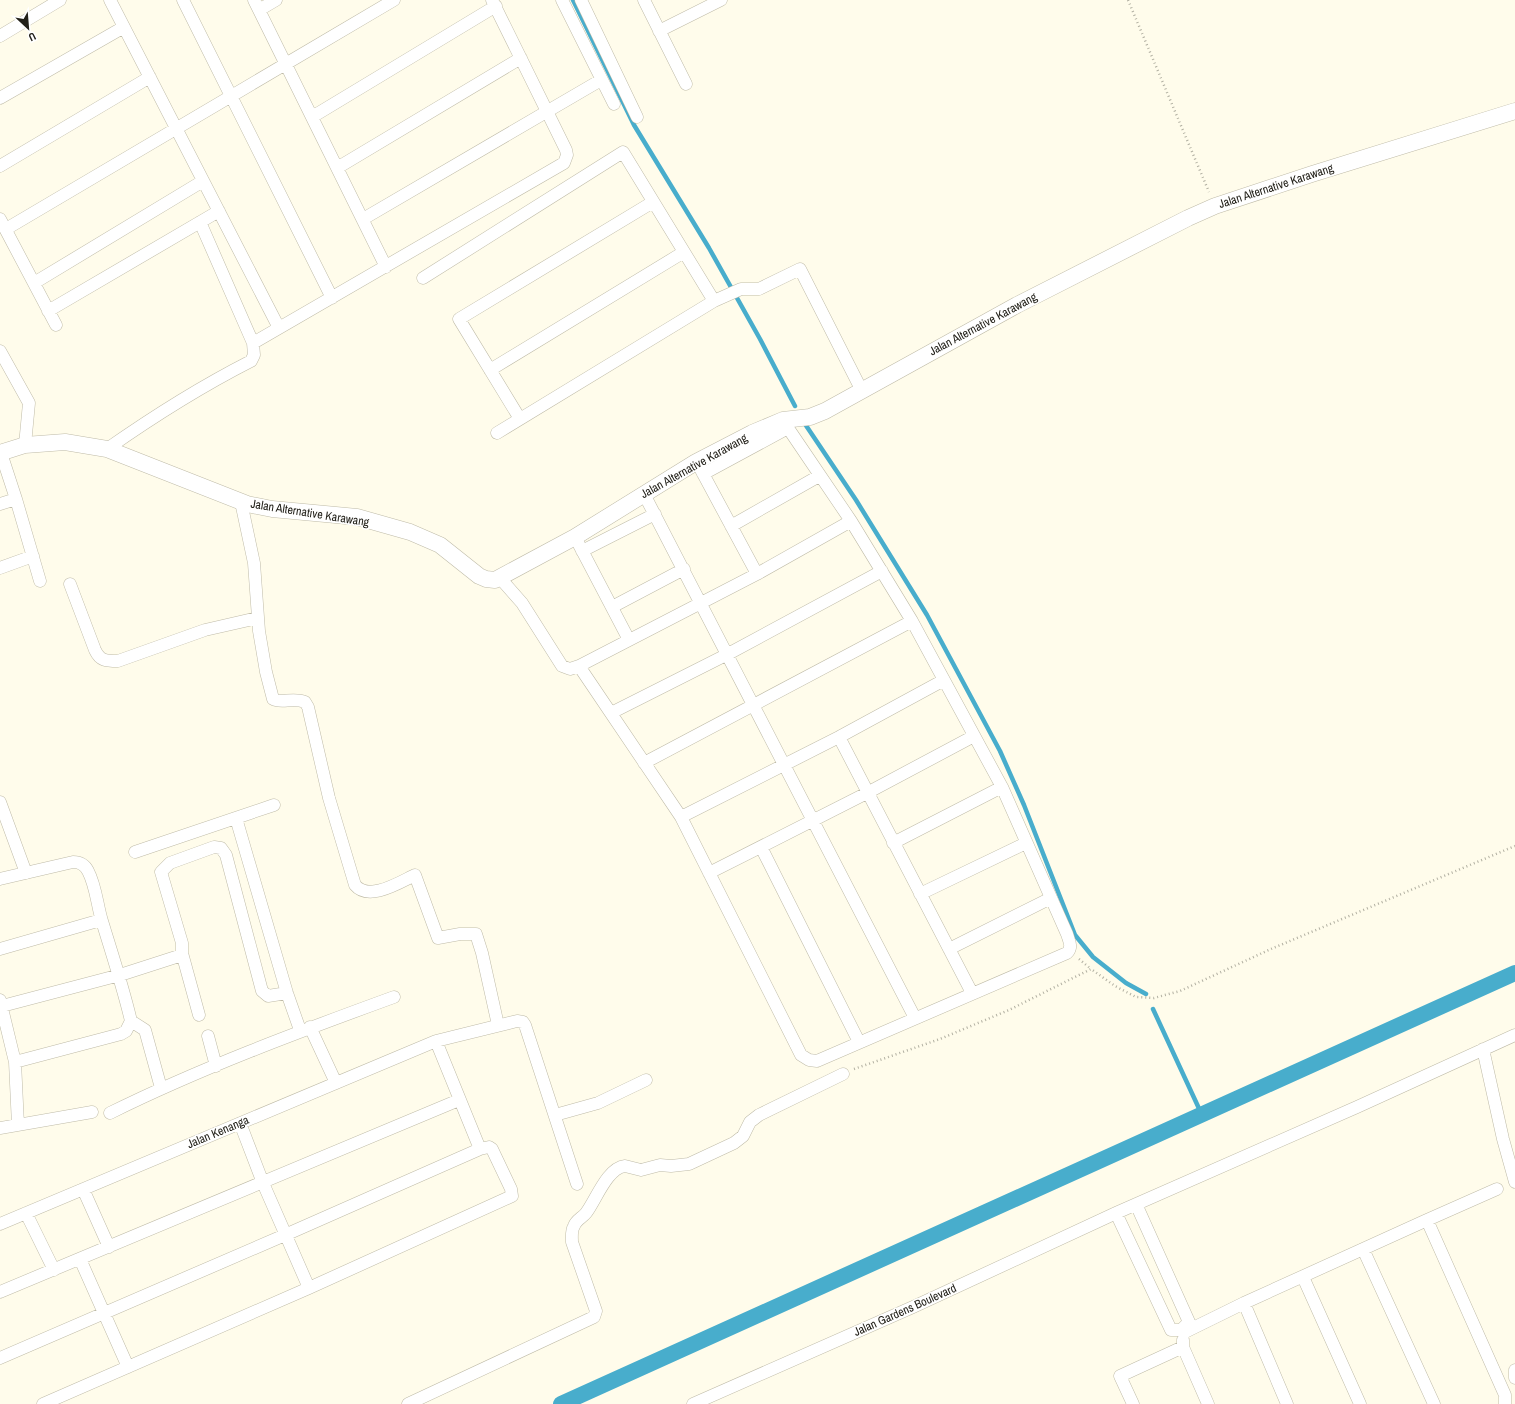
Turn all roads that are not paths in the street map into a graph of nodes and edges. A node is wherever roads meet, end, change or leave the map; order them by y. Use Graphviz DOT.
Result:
graph roads {
  1 [pos="60,0"];
  2 [pos="110,0"];
  3 [pos="183,0"];
  4 [pos="276,0"];
  5 [pos="394,0"];
  6 [pos="562,0"];
  7 [pos="581,0"];
  8 [pos="644,0"];
  9 [pos="721,0"];
  10 [pos="494,3"];
  11 [pos="256,5"];
  12 [pos="124,27"];
  13 [pos="659,31"];
  14 [pos="0,36"];
  15 [pos="521,58"];
  16 [pos="286,64"];
  17 [pos="150,77"];
  18 [pos="601,80"];
  19 [pos="686,84"];
  20 [pos="231,96"];
  21 [pos="0,98"];
  22 [pos="614,104"];
  23 [pos="1515,111"];
  24 [pos="548,112"];
  25 [pos="312,117"];
  26 [pos="637,117"];
  27 [pos="176,128"];
  28 [pos="0,166"];
  29 [pos="337,168"];
  30 [pos="203,181"];
  31 [pos="653,202"];
  32 [pos="219,211"];
  33 [pos="362,219"];
  34 [pos="200,222"];
  35 [pos="3,224"];
  36 [pos="684,252"];
  37 [pos="386,267"];
  38 [pos="423,278"];
  39 [pos="34,283"];
  40 [pos="332,298"];
  41 [pos="714,301"];
  42 [pos="48,311"];
  43 [pos="56,325"];
  44 [pos="279,328"];
  45 [pos="253,343"];
  46 [pos="0,351"];
  47 [pos="490,370"];
  48 [pos="862,391"];
  49 [pos="520,419"];
  50 [pos="497,433"];
  51 [pos="25,445"];
  52 [pos="107,448"];
  53 [pos="0,453"];
  54 [pos="699,468"];
  55 [pos="819,476"];
  56 [pos="644,494"];
  57 [pos="16,498"];
  58 [pos="241,502"];
  59 [pos="0,504"];
  60 [pos="655,514"];
  61 [pos="851,521"];
  62 [pos="731,526"];
  63 [pos="575,537"];
  64 [pos="582,551"];
  65 [pos="33,556"];
  66 [pos="0,568"];
  67 [pos="684,569"];
  68 [pos="882,571"];
  69 [pos="757,574"];
  70 [pos="500,578"];
  71 [pos="40,582"];
  72 [pos="70,584"];
  73 [pos="701,603"];
  74 [pos="612,607"];
  75 [pos="257,618"];
  76 [pos="912,622"];
  77 [pos="629,640"];
  78 [pos="728,654"];
  79 [pos="579,666"];
  80 [pos="944,680"];
  81 [pos="754,706"];
  82 [pos="611,713"];
  83 [pos="974,736"];
  84 [pos="838,737"];
  85 [pos="644,763"];
  86 [pos="784,764"];
  87 [pos="1002,787"];
  88 [pos="868,793"];
  89 [pos="0,802"];
  90 [pos="274,805"];
  91 [pos="681,817"];
  92 [pos="236,818"];
  93 [pos="814,821"];
  94 [pos="894,843"];
  95 [pos="1026,843"];
  96 [pos="761,847"];
  97 [pos="135,852"];
  98 [pos="26,873"];
  99 [pos="709,873"];
  100 [pos="0,879"];
  101 [pos="920,894"];
  102 [pos="1051,898"];
  103 [pos="101,920"];
  104 [pos="0,949"];
  105 [pos="949,949"];
  106 [pos="182,954"];
  107 [pos="120,975"];
  108 [pos="287,993"];
  109 [pos="972,994"];
  110 [pos="394,997"];
  111 [pos="1,1003"];
  112 [pos="199,1015"];
  113 [pos="915,1018"];
  114 [pos="131,1021"];
  115 [pos="498,1025"];
  116 [pos="305,1029"];
  117 [pos="1515,1035"];
  118 [pos="208,1036"];
  119 [pos="436,1041"];
  120 [pos="859,1042"];
  121 [pos="1483,1049"];
  122 [pos="15,1062"];
  123 [pos="216,1066"];
  124 [pos="843,1074"];
  125 [pos="646,1080"];
  126 [pos="336,1083"];
  127 [pos="161,1088"];
  128 [pos="460,1100"];
  129 [pos="92,1112"];
  130 [pos="110,1113"];
  131 [pos="555,1115"];
  132 [pos="240,1123"];
  133 [pos="18,1125"];
  134 [pos="0,1128"];
  135 [pos="480,1149"];
  136 [pos="1515,1182"];
  137 [pos="263,1183"];
  138 [pos="577,1184"];
  139 [pos="83,1189"];
  140 [pos="1497,1189"];
  141 [pos="1136,1204"];
  142 [pos="26,1213"];
  143 [pos="1116,1213"];
  144 [pos="1427,1220"];
  145 [pos="0,1224"];
  146 [pos="285,1236"];
  147 [pos="109,1247"];
  148 [pos="1362,1249"];
  149 [pos="80,1259"];
  150 [pos="54,1270"];
  151 [pos="1303,1277"];
  152 [pos="309,1288"];
  153 [pos="0,1292"];
  154 [pos="1244,1303"];
  155 [pos="103,1312"];
  156 [pos="1182,1331"];
  157 [pos="1183,1347"];
  158 [pos="0,1358"];
  159 [pos="128,1367"];
  160 [pos="1515,1370"];
  161 [pos="1515,1378"];
  162 [pos="43,1404"];
  163 [pos="408,1404"];
  164 [pos="693,1404"];
  165 [pos="1133,1404"];
  166 [pos="1208,1404"];
  167 [pos="1287,1404"];
  168 [pos="1360,1404"];
  169 [pos="1434,1404"];
  170 [pos="1505,1404"];
  1 -- 14 [label="street"];
  2 -- 12 [label="street"];
  3 -- 20 [label="street"];
  4 -- 11 [label="street"];
  5 -- 16 [label="street"];
  6 -- 18 [label="street"];
  7 -- 26 [label="street"];
  8 -- 13 [label="street"];
  9 -- 13 [label="street"];
  10 -- 15 [label="street"];
  10 -- 25 [label="street"];
  11 -- 16 [label="street"];
  12 -- 17 [label="street"];
  12 -- 21 [label="street"];
  13 -- 19 [label="street"];
  15 -- 24 [label="street"];
  15 -- 29 [label="street"];
  16 -- 20 [label="street"];
  16 -- 25 [label="street"];
  17 -- 27 [label="street"];
  17 -- 28 [label="street"];
  18 -- 22 [label="street"];
  18 -- 24 [label="street"];
  20 -- 27 [label="street"];
  20 -- 40 [label="street"];
  23 -- 48 [label="street, Jalan Alternative Karawang"];
  24 -- 33 [label="street"];
  24 -- 37 [label="street"];
  25 -- 29 [label="street"];
  27 -- 30 [label="street"];
  27 -- 35 [label="street"];
  29 -- 33 [label="street"];
  30 -- 32 [label="street"];
  30 -- 39 [label="street"];
  31 -- 36 [label="street"];
  31 -- 38 [label="street"];
  31 -- 47 [label="street"];
  32 -- 34 [label="street"];
  32 -- 44 [label="street"];
  33 -- 37 [label="street"];
  34 -- 42 [label="street"];
  34 -- 45 [label="street"];
  35 -- 39 [label="street"];
  36 -- 41 [label="street"];
  36 -- 47 [label="street"];
  37 -- 40 [label="street"];
  39 -- 42 [label="street"];
  40 -- 44 [label="street"];
  41 -- 48 [label="street"];
  41 -- 49 [label="street"];
  42 -- 43 [label="street"];
  44 -- 45 [label="street"];
  45 -- 52 [label="street"];
  46 -- 51 [label="street"];
  47 -- 49 [label="street"];
  48 -- 54 [label="street, Jalan Alternative Karawang"];
  49 -- 50 [label="street"];
  51 -- 52 [label="street, Jalan Alternative Karawang"];
  51 -- 53 [label="street, Jalan Alternative Karawang"];
  52 -- 58 [label="street, Jalan Alternative Karawang"];
  53 -- 57 [label="street"];
  54 -- 55 [label="street"];
  54 -- 56 [label="street, Jalan Alternative Karawang"];
  54 -- 62 [label="street"];
  55 -- 61 [label="street"];
  55 -- 62 [label="street"];
  56 -- 60 [label="street"];
  56 -- 63 [label="street, Jalan Alternative Karawang"];
  57 -- 59 [label="street"];
  57 -- 65 [label="street"];
  58 -- 70 [label="street, Jalan Alternative Karawang"];
  58 -- 75 [label="street"];
  60 -- 64 [label="street"];
  60 -- 67 [label="street"];
  61 -- 68 [label="street"];
  61 -- 69 [label="street"];
  62 -- 69 [label="street"];
  63 -- 64 [label="street"];
  63 -- 70 [label="street, Jalan Alternative Karawang"];
  64 -- 74 [label="street"];
  65 -- 66 [label="street"];
  65 -- 71 [label="street"];
  67 -- 73 [label="street"];
  67 -- 74 [label="street"];
  68 -- 76 [label="street"];
  68 -- 78 [label="street"];
  69 -- 73 [label="street"];
  70 -- 79 [label="street"];
  72 -- 75 [label="street"];
  73 -- 77 [label="street"];
  73 -- 78 [label="street"];
  74 -- 77 [label="street"];
  75 -- 115 [label="street"];
  76 -- 80 [label="street"];
  76 -- 81 [label="street"];
  77 -- 79 [label="street"];
  78 -- 81 [label="street"];
  78 -- 82 [label="street"];
  79 -- 82 [label="street"];
  80 -- 83 [label="street"];
  80 -- 84 [label="street"];
  81 -- 85 [label="street"];
  81 -- 86 [label="street"];
  82 -- 85 [label="street"];
  83 -- 87 [label="street"];
  83 -- 88 [label="street"];
  84 -- 86 [label="street"];
  84 -- 88 [label="street"];
  85 -- 91 [label="street"];
  86 -- 91 [label="street"];
  86 -- 93 [label="street"];
  87 -- 94 [label="street"];
  87 -- 95 [label="street"];
  88 -- 93 [label="street"];
  88 -- 94 [label="street"];
  89 -- 98 [label="street"];
  90 -- 92 [label="street"];
  91 -- 99 [label="street"];
  92 -- 97 [label="street"];
  92 -- 108 [label="street"];
  93 -- 96 [label="street"];
  93 -- 113 [label="street"];
  94 -- 101 [label="street"];
  95 -- 101 [label="street"];
  95 -- 102 [label="street"];
  96 -- 99 [label="street"];
  96 -- 120 [label="street"];
  98 -- 100 [label="street"];
  98 -- 103 [label="street"];
  99 -- 120 [label="street"];
  101 -- 105 [label="street"];
  102 -- 105 [label="street"];
  102 -- 109 [label="street"];
  103 -- 104 [label="street"];
  103 -- 107 [label="street"];
  105 -- 109 [label="street"];
  106 -- 107 [label="street"];
  106 -- 108 [label="street"];
  106 -- 112 [label="street"];
  107 -- 111 [label="street"];
  107 -- 114 [label="street"];
  108 -- 116 [label="street"];
  109 -- 113 [label="street"];
  110 -- 116 [label="street"];
  111 -- 122 [label="street"];
  113 -- 120 [label="street"];
  114 -- 122 [label="street"];
  114 -- 127 [label="street"];
  115 -- 119 [label="street, Jalan Kenanga"];
  115 -- 131 [label="street, Jalan Kenanga"];
  116 -- 123 [label="street"];
  116 -- 126 [label="street"];
  117 -- 121 [label="street, Jalan Gardens Boulevard"];
  118 -- 123 [label="street"];
  119 -- 126 [label="street, Jalan Kenanga"];
  119 -- 128 [label="street"];
  121 -- 136 [label="street"];
  121 -- 141 [label="street, Jalan Gardens Boulevard"];
  122 -- 133 [label="street"];
  123 -- 127 [label="street"];
  124 -- 163 [label="street"];
  125 -- 131 [label="street"];
  126 -- 132 [label="street, Jalan Kenanga"];
  127 -- 130 [label="street"];
  128 -- 135 [label="street"];
  128 -- 137 [label="street"];
  129 -- 133 [label="street"];
  131 -- 138 [label="street, Jalan Kenanga"];
  132 -- 137 [label="street"];
  132 -- 139 [label="street, Jalan Kenanga"];
  133 -- 134 [label="street"];
  135 -- 146 [label="street"];
  135 -- 152 [label="street"];
  137 -- 146 [label="street"];
  137 -- 147 [label="street"];
  139 -- 142 [label="street, Jalan Kenanga"];
  139 -- 147 [label="street"];
  140 -- 144 [label="street"];
  141 -- 143 [label="street, Jalan Gardens Boulevard"];
  141 -- 156 [label="street"];
  142 -- 145 [label="street, Jalan Kenanga"];
  142 -- 150 [label="street"];
  143 -- 156 [label="street"];
  143 -- 164 [label="street, Jalan Gardens Boulevard"];
  144 -- 148 [label="street"];
  144 -- 170 [label="street"];
  146 -- 152 [label="street"];
  146 -- 155 [label="street"];
  147 -- 149 [label="street"];
  148 -- 151 [label="street"];
  148 -- 169 [label="street"];
  149 -- 150 [label="street"];
  149 -- 155 [label="street"];
  150 -- 153 [label="street"];
  151 -- 154 [label="street"];
  151 -- 168 [label="street"];
  152 -- 159 [label="street"];
  154 -- 156 [label="street"];
  154 -- 167 [label="street"];
  155 -- 158 [label="street"];
  155 -- 159 [label="street"];
  156 -- 157 [label="street"];
  157 -- 165 [label="street"];
  157 -- 166 [label="street"];
  159 -- 162 [label="street"];
  160 -- 161 [label="street"];
}
